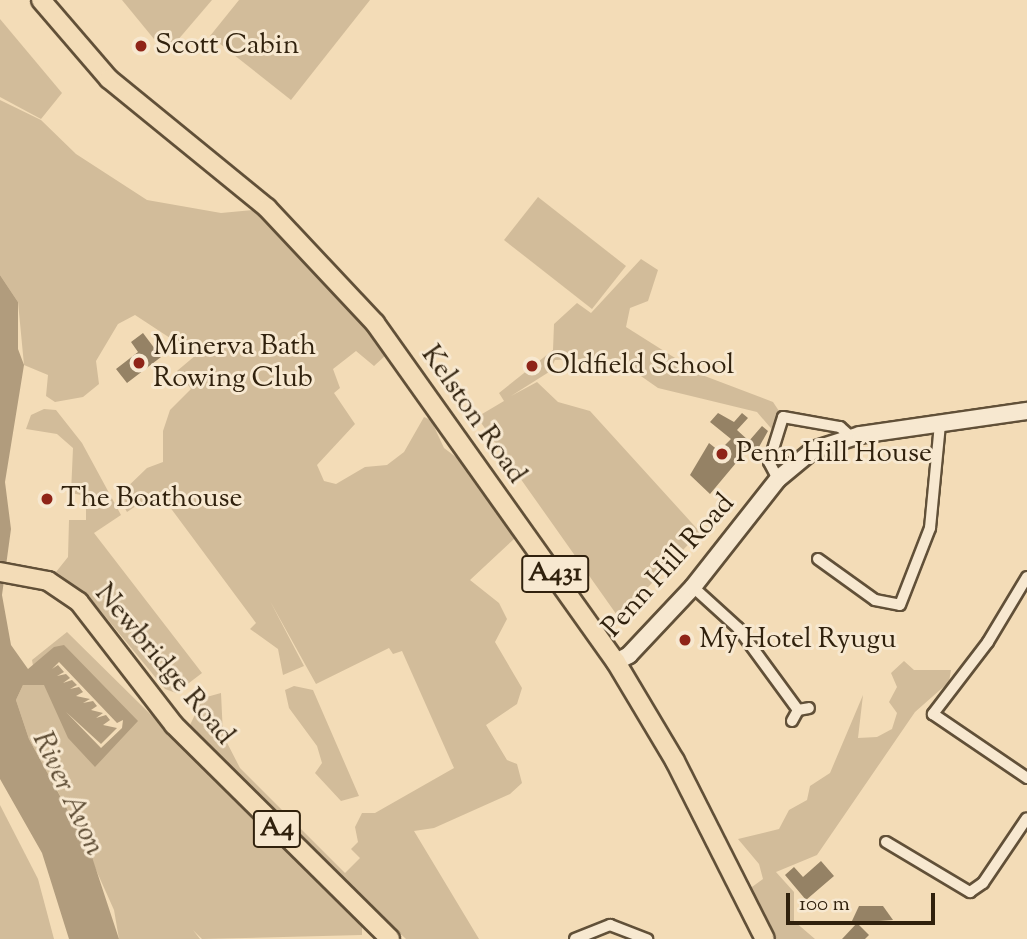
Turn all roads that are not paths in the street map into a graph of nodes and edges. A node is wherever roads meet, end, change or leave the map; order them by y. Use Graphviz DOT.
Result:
graph roads {
  1 [pos="41,0"];
  2 [pos="1027,411"];
  3 [pos="940,425"];
  4 [pos="850,436"];
  5 [pos="778,479"];
  6 [pos="818,559"];
  7 [pos="0,572"];
  8 [pos="1027,577"];
  9 [pos="693,587"];
  10 [pos="616,662"];
  11 [pos="800,713"];
  12 [pos="1027,778"];
  13 [pos="1027,818"];
  14 [pos="900,836"];
  15 [pos="390,939"];
  16 [pos="575,939"];
  17 [pos="647,939"];
  18 [pos="765,939"];
  1 -- 10 [label="main road, Kelston Road / A431"];
  2 -- 3 [label="street, Penn Hill Road"];
  3 -- 4 [label="street, Penn Hill Road"];
  3 -- 6 [label="street"];
  4 -- 5 [label="street, Penn Hill Road"];
  4 -- 5 [label="street"];
  5 -- 9 [label="street, Penn Hill Road"];
  7 -- 15 [label="main road, Newbridge Road / A4"];
  8 -- 12 [label="street"];
  9 -- 10 [label="street, Penn Hill Road"];
  9 -- 11 [label="street"];
  10 -- 18 [label="main road, Kelston Road / A431"];
  13 -- 14 [label="street"];
  16 -- 17 [label="street"];
}
